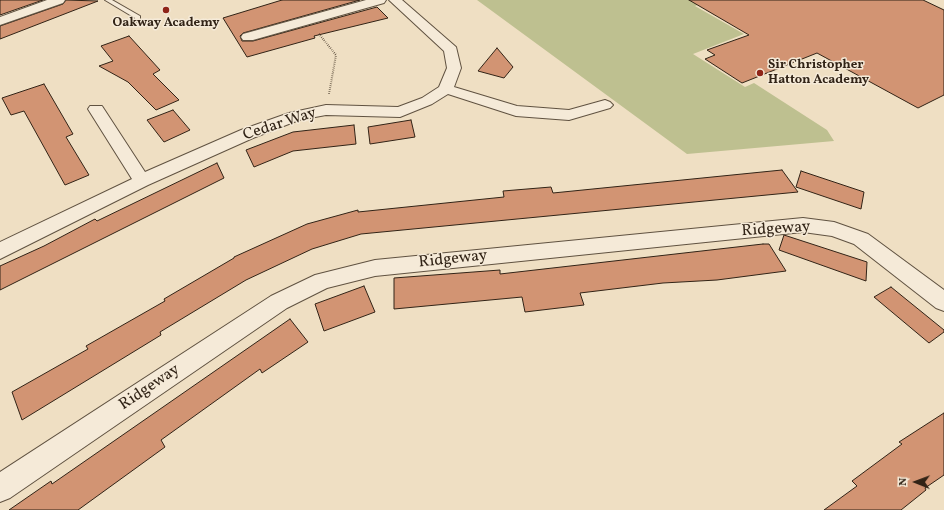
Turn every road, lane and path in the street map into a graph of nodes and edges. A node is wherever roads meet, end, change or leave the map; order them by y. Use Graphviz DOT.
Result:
graph roads {
  1 [pos="59,0"];
  2 [pos="108,0"];
  3 [pos="380,0"];
  4 [pos="395,0"];
  5 [pos="308,20"];
  6 [pos="0,22"];
  7 [pos="125,24"];
  8 [pos="248,38"];
  9 [pos="446,89"];
  10 [pos="605,105"];
  11 [pos="96,109"];
  12 [pos="326,110"];
  13 [pos="142,181"];
  14 [pos="0,251"];
  15 [pos="944,302"];
  16 [pos="0,488"];
  1 -- 6 [label="street"];
  2 -- 7 [label="lane"];
  3 -- 5 [label="street"];
  4 -- 9 [label="street"];
  5 -- 8 [label="street"];
  5 -- 12 [label="path"];
  9 -- 10 [label="street"];
  9 -- 12 [label="street, Cedar Way"];
  11 -- 13 [label="street"];
  12 -- 13 [label="street, Cedar Way"];
  13 -- 14 [label="street, Cedar Way"];
  15 -- 16 [label="street, Ridgeway"];
}
